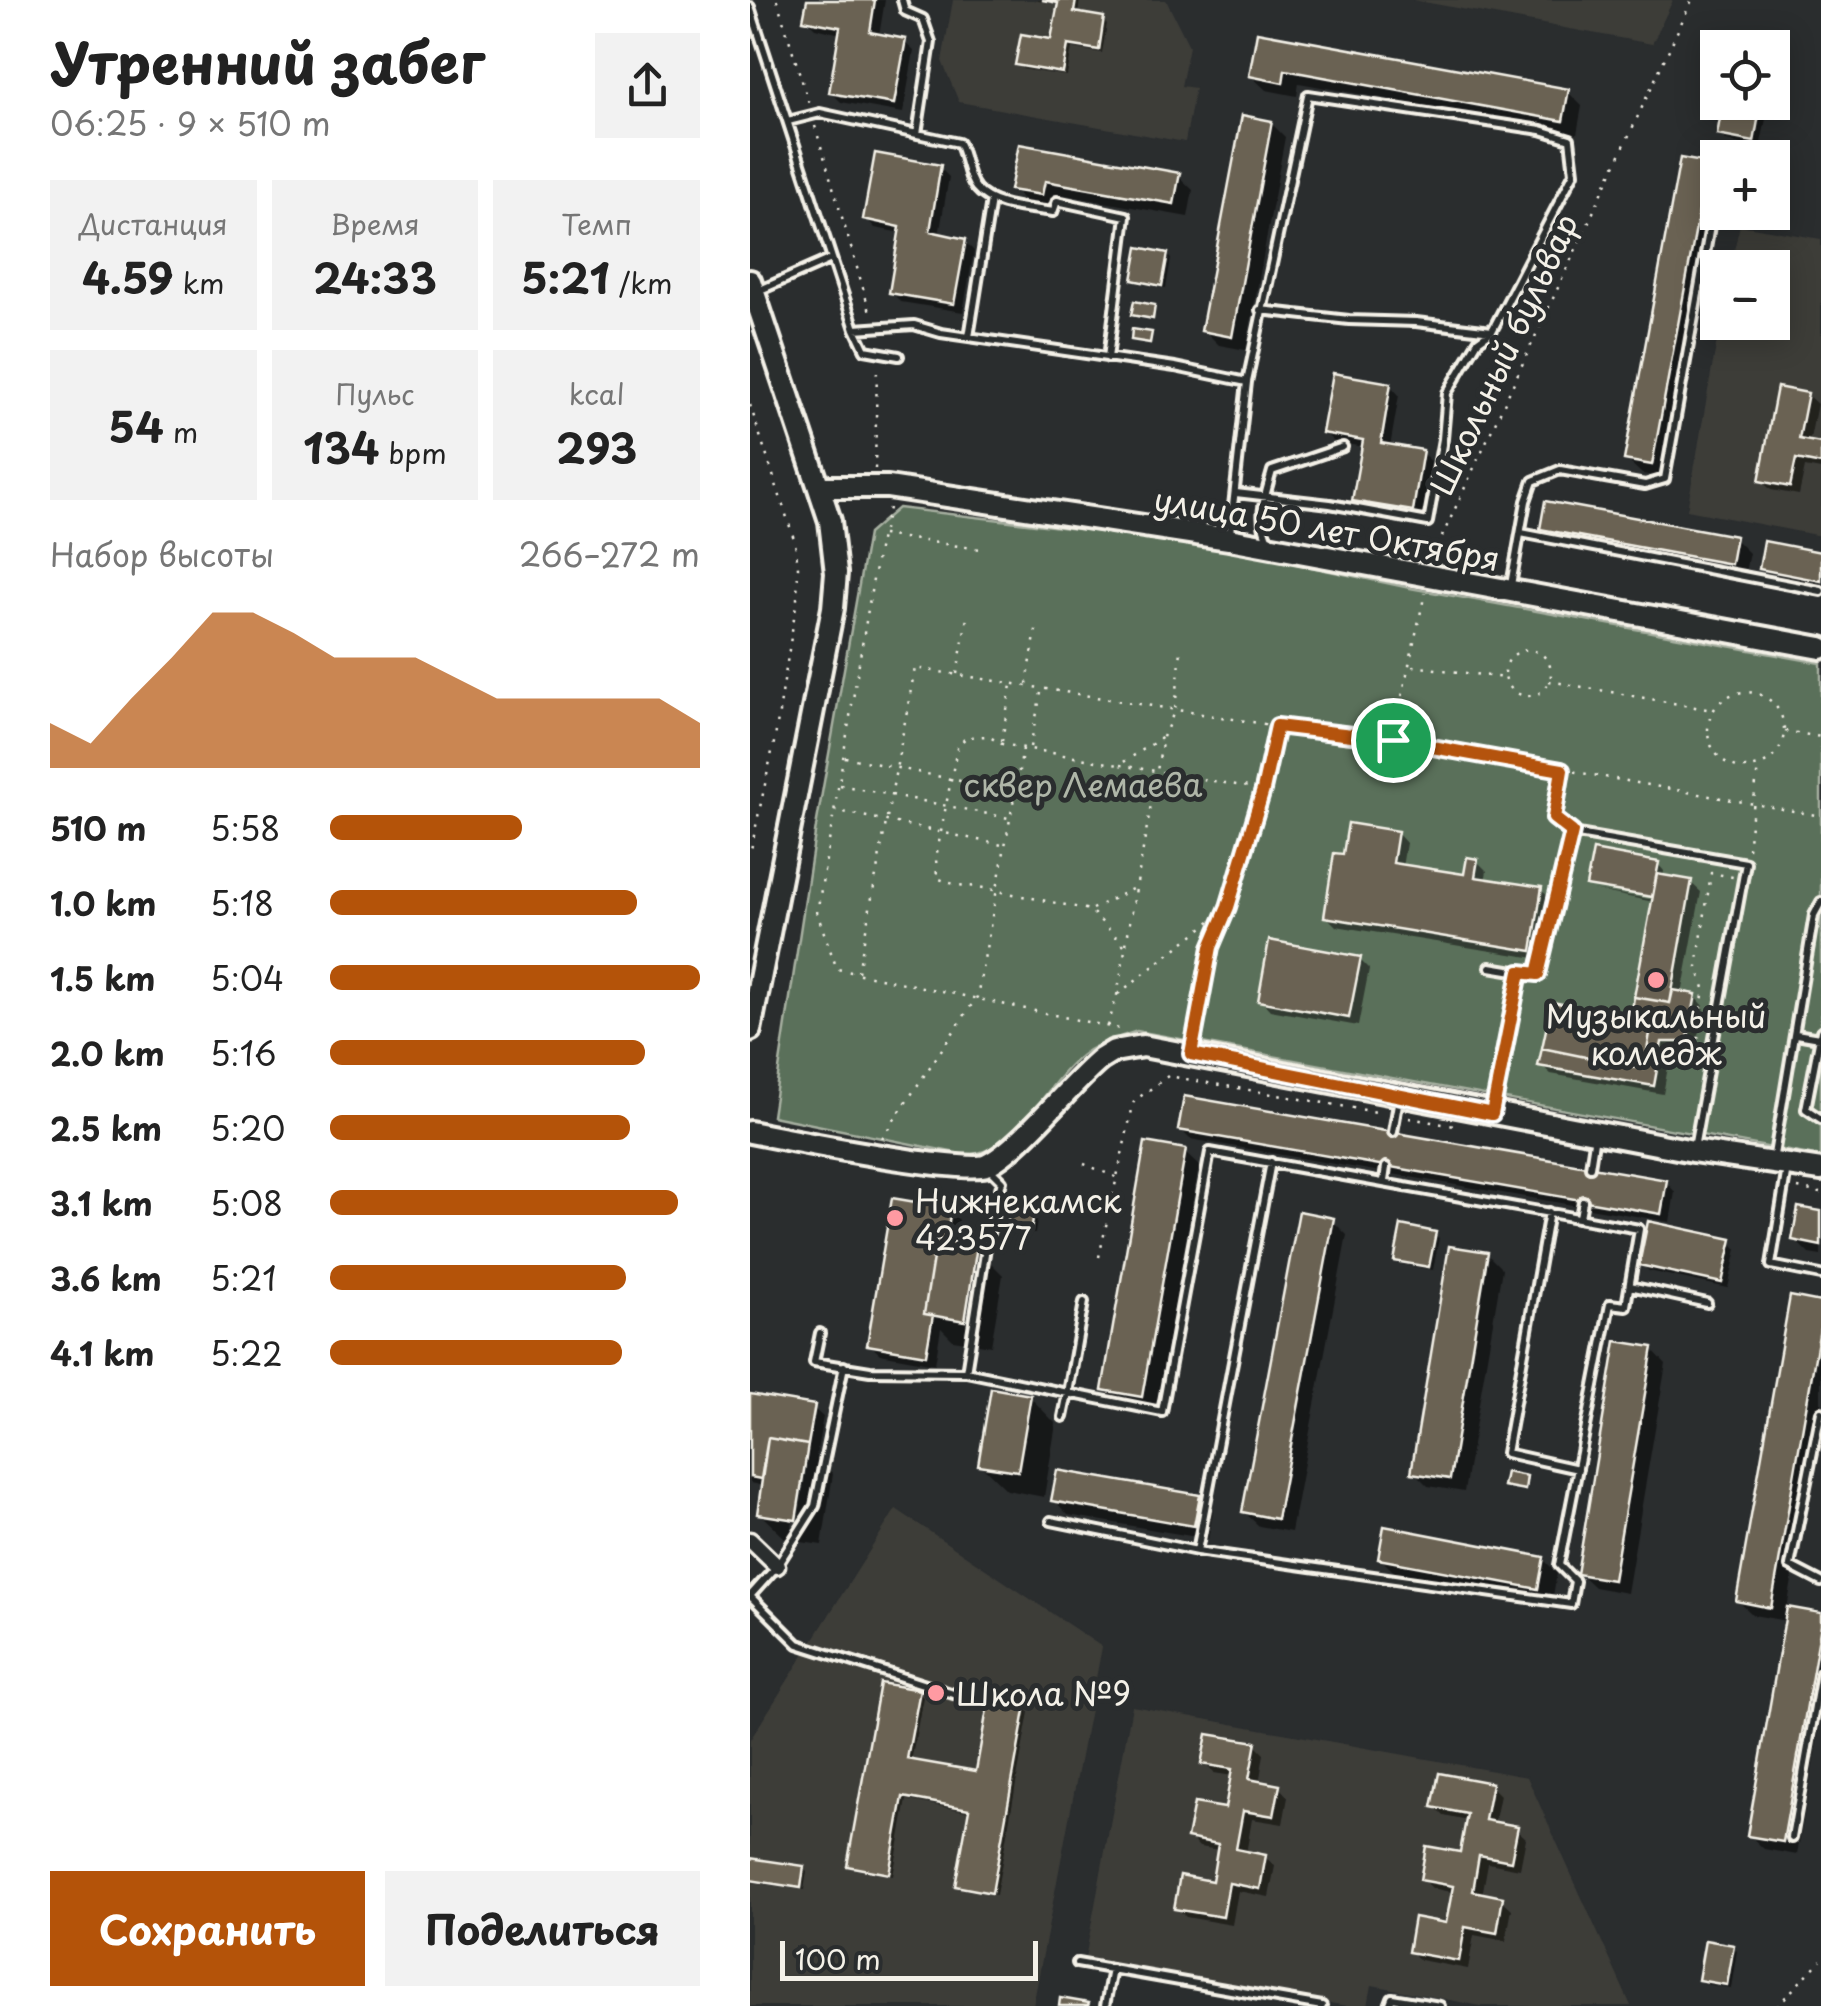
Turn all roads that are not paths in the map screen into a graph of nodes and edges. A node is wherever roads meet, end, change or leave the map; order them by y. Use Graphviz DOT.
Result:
graph roads {
  1 [pos="902,0"];
  2 [pos="750,6"];
  3 [pos="788,121"];
  4 [pos="917,134"];
  5 [pos="991,200"];
  6 [pos="1709,230"];
  7 [pos="830,260"];
  8 [pos="752,287"];
  9 [pos="1260,310"];
  10 [pos="855,328"];
  11 [pos="1492,331"];
  12 [pos="969,337"];
  13 [pos="899,356"];
  14 [pos="1108,358"];
  15 [pos="1248,382"];
  16 [pos="1342,447"];
  17 [pos="820,487"];
  18 [pos="1236,493"];
  19 [pos="1265,496"];
  20 [pos="1521,533"];
  21 [pos="1229,539"];
  22 [pos="1272,546"];
  23 [pos="1510,591"];
  24 [pos="1821,591"];
  25 [pos="1821,648"];
  26 [pos="1821,902"];
  27 [pos="1490,966"];
  28 [pos="1520,972"];
  29 [pos="750,1030"];
  30 [pos="1796,1034"];
  31 [pos="1820,1034"];
  32 [pos="1818,1065"];
  33 [pos="1399,1096"];
  34 [pos="1492,1114"];
  35 [pos="1821,1119"];
  36 [pos="750,1132"];
  37 [pos="1393,1132"];
  38 [pos="1596,1133"];
  39 [pos="1693,1151"];
  40 [pos="1271,1162"];
  41 [pos="986,1166"];
  42 [pos="1386,1166"];
  43 [pos="1590,1166"];
  44 [pos="1821,1170"];
  45 [pos="1782,1171"];
  46 [pos="1384,1182"];
  47 [pos="1583,1201"];
  48 [pos="1549,1212"];
  49 [pos="1580,1217"];
  50 [pos="1821,1276"];
  51 [pos="1630,1286"];
  52 [pos="1084,1302"];
  53 [pos="1707,1303"];
  54 [pos="820,1332"];
  55 [pos="844,1366"];
  56 [pos="966,1372"];
  57 [pos="1068,1393"];
  58 [pos="1821,1412"];
  59 [pos="1063,1417"];
  60 [pos="1578,1469"];
  61 [pos="1051,1521"];
  62 [pos="750,1540"];
  63 [pos="1197,1550"];
  64 [pos="778,1566"];
  65 [pos="1821,1582"];
  66 [pos="1821,1674"];
  67 [pos="966,1698"];
  68 [pos="1792,1838"];
  69 [pos="1077,1964"];
  70 [pos="1112,1969"];
  71 [pos="1306,2005"];
  72 [pos="1106,2006"];
  73 [pos="1322,2006"];
  74 [pos="1390,2006"];
  75 [pos="1440,2006"];
  1 -- 4 [label="lane"];
  2 -- 3 [label="lane"];
  3 -- 4 [label="lane"];
  3 -- 7 [label="lane"];
  4 -- 5 [label="lane"];
  5 -- 12 [label="lane"];
  5 -- 14 [label="lane"];
  6 -- 20 [label="lane"];
  7 -- 8 [label="lane"];
  7 -- 10 [label="lane"];
  8 -- 17 [label="street"];
  9 -- 11 [label="lane"];
  9 -- 11 [label="lane"];
  9 -- 15 [label="lane"];
  10 -- 12 [label="lane"];
  10 -- 13 [label="lane"];
  11 -- 19 [label="lane"];
  12 -- 14 [label="lane"];
  14 -- 15 [label="lane"];
  15 -- 18 [label="lane"];
  16 -- 19 [label="lane"];
  17 -- 21 [label="street, улица 50 лет Октября"];
  17 -- 29 [label="street"];
  18 -- 19 [label="lane"];
  18 -- 21 [label="lane"];
  19 -- 22 [label="lane"];
  20 -- 23 [label="lane"];
  20 -- 24 [label="lane"];
  21 -- 22 [label="street, улица 50 лет Октября"];
  22 -- 23 [label="street, улица 50 лет Октября"];
  23 -- 25 [label="street, улица 50 лет Октября"];
  26 -- 30 [label="lane"];
  27 -- 28 [label="lane"];
  28 -- 34 [label="lane"];
  28 -- 39 [label="lane"];
  30 -- 31 [label="lane"];
  30 -- 45 [label="lane"];
  31 -- 32 [label="lane"];
  32 -- 35 [label="lane"];
  33 -- 34 [label="street"];
  33 -- 37 [label="lane"];
  33 -- 41 [label="street"];
  34 -- 38 [label="street"];
  36 -- 41 [label="street"];
  38 -- 39 [label="street"];
  38 -- 43 [label="lane"];
  39 -- 45 [label="street"];
  40 -- 46 [label="lane"];
  40 -- 57 [label="lane"];
  40 -- 63 [label="lane"];
  41 -- 56 [label="lane"];
  42 -- 46 [label="lane"];
  44 -- 45 [label="street"];
  45 -- 50 [label="lane"];
  46 -- 48 [label="lane"];
  47 -- 49 [label="lane"];
  48 -- 49 [label="lane"];
  48 -- 60 [label="lane"];
  49 -- 51 [label="lane"];
  51 -- 53 [label="lane"];
  51 -- 60 [label="lane"];
  52 -- 57 [label="lane"];
  54 -- 55 [label="lane"];
  55 -- 56 [label="lane"];
  55 -- 64 [label="lane"];
  56 -- 57 [label="lane"];
  57 -- 59 [label="lane"];
  58 -- 65 [label="lane"];
  60 -- 63 [label="lane"];
  61 -- 63 [label="lane"];
  62 -- 64 [label="street"];
  64 -- 67 [label="lane"];
  66 -- 68 [label="lane"];
  69 -- 70 [label="lane"];
  70 -- 71 [label="lane"];
  70 -- 72 [label="lane"];
  71 -- 73 [label="lane"];
  74 -- 75 [label="lane"];
}
